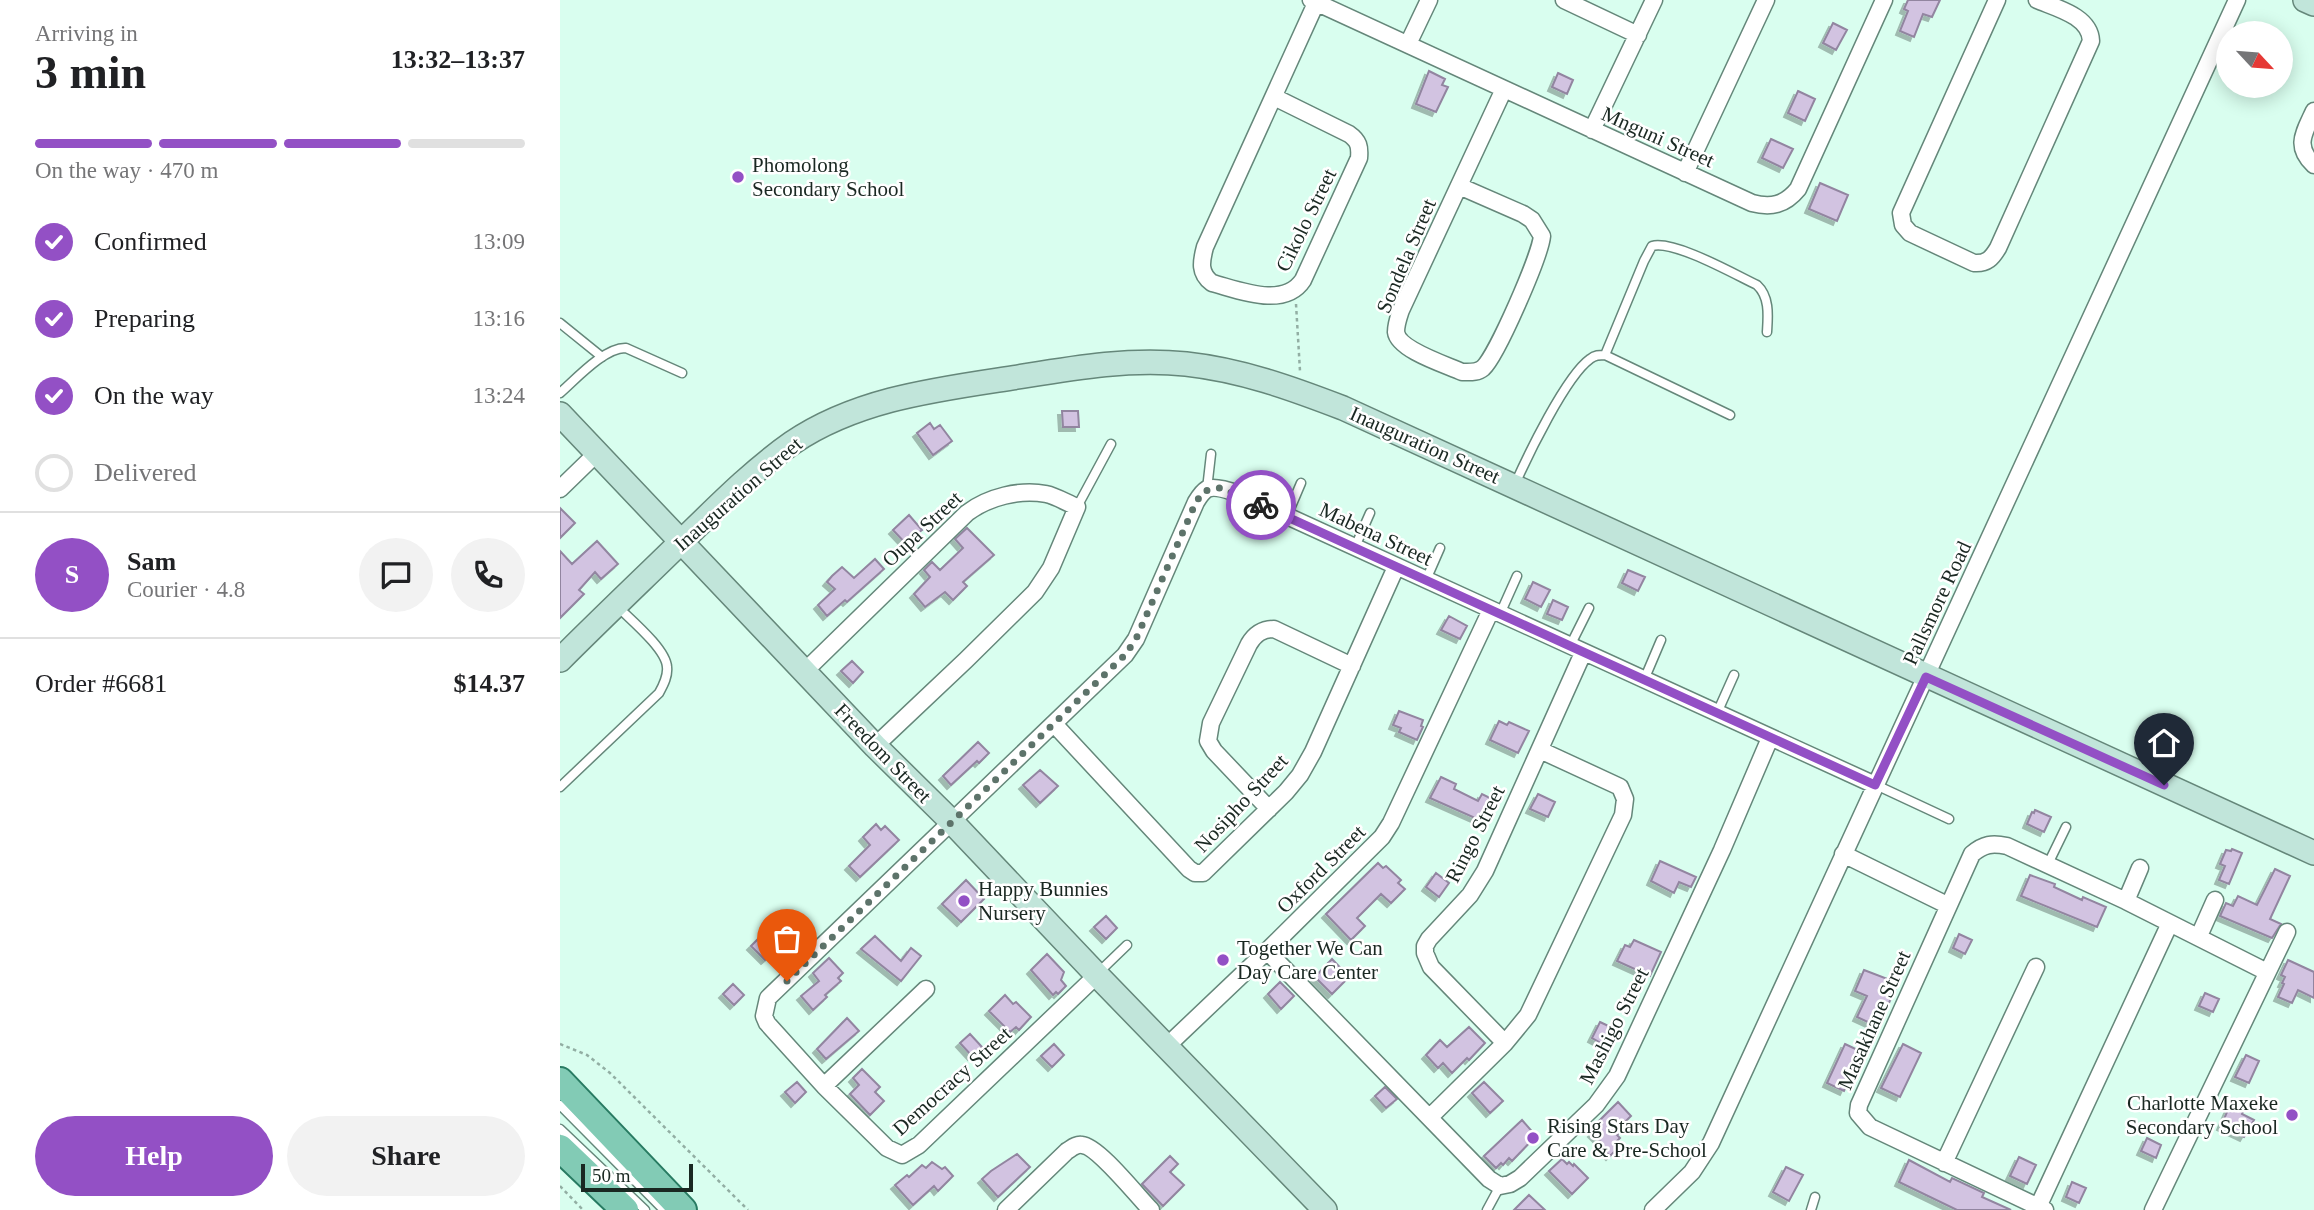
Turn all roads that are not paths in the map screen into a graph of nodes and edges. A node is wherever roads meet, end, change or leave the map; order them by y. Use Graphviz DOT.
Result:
graph roads {
  1 [pos="1429,0"];
  2 [pos="1564,0"];
  3 [pos="1654,0"];
  4 [pos="1766,0"];
  5 [pos="1884,0"];
  6 [pos="1997,0"];
  7 [pos="2037,0"];
  8 [pos="2237,0"];
  9 [pos="2305,0"];
  10 [pos="1313,1"];
  11 [pos="2314,4"];
  12 [pos="1637,35"];
  13 [pos="1408,44"];
  14 [pos="1504,89"];
  15 [pos="1274,97"];
  16 [pos="2314,111"];
  17 [pos="1592,130"];
  18 [pos="2314,165"];
  19 [pos="1685,173"];
  20 [pos="1459,186"];
  21 [pos="560,323"];
  22 [pos="1768,332"];
  23 [pos="1605,355"];
  24 [pos="602,357"];
  25 [pos="682,373"];
  26 [pos="560,393"];
  27 [pos="560,414"];
  28 [pos="1730,415"];
  29 [pos="1111,444"];
  30 [pos="596,454"];
  31 [pos="1211,454"];
  32 [pos="1301,483"];
  33 [pos="1514,485"];
  34 [pos="560,489"];
  35 [pos="1207,489"];
  36 [pos="1077,507"];
  37 [pos="1370,513"];
  38 [pos="1287,516"];
  39 [pos="681,542"];
  40 [pos="1355,547"];
  41 [pos="1440,548"];
  42 [pos="1396,567"];
  43 [pos="1517,576"];
  44 [pos="1426,580"];
  45 [pos="616,605"];
  46 [pos="1589,608"];
  47 [pos="1495,612"];
  48 [pos="1661,640"];
  49 [pos="1577,649"];
  50 [pos="560,660"];
  51 [pos="1352,666"];
  52 [pos="805,671"];
  53 [pos="1734,675"];
  54 [pos="1926,677"];
  55 [pos="1644,680"];
  56 [pos="1717,713"];
  57 [pos="1055,725"];
  58 [pos="1770,738"];
  59 [pos="875,746"];
  60 [pos="1540,750"];
  61 [pos="1875,785"];
  62 [pos="560,787"];
  63 [pos="1269,809"];
  64 [pos="1949,819"];
  65 [pos="952,822"];
  66 [pos="2066,827"];
  67 [pos="2314,853"];
  68 [pos="1843,854"];
  69 [pos="2048,864"];
  70 [pos="2140,868"];
  71 [pos="2215,900"];
  72 [pos="2126,901"];
  73 [pos="1947,905"];
  74 [pos="2169,923"];
  75 [pos="2287,932"];
  76 [pos="2199,936"];
  77 [pos="1127,945"];
  78 [pos="1267,951"];
  79 [pos="2036,967"];
  80 [pos="2267,971"];
  81 [pos="1097,975"];
  82 [pos="926,989"];
  83 [pos="1505,1043"];
  84 [pos="1167,1046"];
  85 [pos="560,1082"];
  86 [pos="824,1086"];
  87 [pos="560,1105"];
  88 [pos="1430,1117"];
  89 [pos="560,1129"];
  90 [pos="560,1148"];
  91 [pos="1944,1163"];
  92 [pos="1500,1186"];
  93 [pos="1815,1197"];
  94 [pos="1323,1209"];
  95 [pos="2042,1209"];
  96 [pos="625,1210"];
  97 [pos="645,1210"];
  98 [pos="664,1210"];
  99 [pos="683,1210"];
  100 [pos="1006,1210"];
  101 [pos="1151,1210"];
  102 [pos="1487,1210"];
  103 [pos="1653,1210"];
  104 [pos="1811,1210"];
  105 [pos="2153,1210"];
  1 -- 13 [label="street"];
  2 -- 12 [label="street"];
  3 -- 12 [label="street"];
  4 -- 19 [label="street"];
  5 -- 19 [label="street, Mnguni Street"];
  6 -- 7 [label="street"];
  8 -- 54 [label="street, Pallsmore Road"];
  9 -- 11 [label="street"];
  10 -- 13 [label="street, Mnguni Street"];
  10 -- 15 [label="street, Cikolo Street"];
  12 -- 17 [label="street"];
  13 -- 14 [label="street, Mnguni Street"];
  14 -- 17 [label="street, Mnguni Street"];
  14 -- 20 [label="street, Sondela Street"];
  15 -- 15 [label="street, Cikolo Street"];
  16 -- 18 [label="street"];
  17 -- 19 [label="street, Mnguni Street"];
  20 -- 20 [label="street, Sondela Street"];
  21 -- 24 [label="lane"];
  22 -- 23 [label="lane"];
  23 -- 28 [label="lane"];
  23 -- 33 [label="lane"];
  24 -- 25 [label="lane"];
  24 -- 26 [label="lane"];
  27 -- 30 [label="street, Freedom Street"];
  29 -- 36 [label="lane"];
  30 -- 34 [label="street"];
  30 -- 39 [label="street, Freedom Street"];
  31 -- 35 [label="lane"];
  32 -- 38 [label="lane"];
  33 -- 39 [label="street, Inauguration Street"];
  33 -- 54 [label="street, Inauguration Street"];
  35 -- 38 [label="street, Mabena Street"];
  35 -- 57 [label="street"];
  36 -- 52 [label="street, Oupa Street"];
  36 -- 59 [label="street"];
  37 -- 40 [label="lane"];
  38 -- 40 [label="street, Mabena Street"];
  39 -- 45 [label="street, Inauguration Street"];
  39 -- 52 [label="street, Freedom Street"];
  40 -- 42 [label="street, Mabena Street"];
  41 -- 44 [label="lane"];
  42 -- 44 [label="street, Mabena Street"];
  42 -- 51 [label="street, Nosipho Street"];
  43 -- 47 [label="lane"];
  44 -- 47 [label="street, Mabena Street"];
  45 -- 50 [label="street, Inauguration Street"];
  45 -- 62 [label="lane"];
  46 -- 49 [label="lane"];
  47 -- 49 [label="street, Mabena Street"];
  47 -- 78 [label="street, Oxford Street"];
  48 -- 55 [label="lane"];
  49 -- 55 [label="street, Mabena Street"];
  49 -- 60 [label="street, Ringo Street"];
  51 -- 63 [label="street, Nosipho Street"];
  51 -- 63 [label="street"];
  52 -- 59 [label="street, Freedom Street"];
  53 -- 56 [label="lane"];
  54 -- 61 [label="street, Pallsmore Road"];
  54 -- 67 [label="street, Inauguration Street"];
  55 -- 56 [label="street, Mabena Street"];
  56 -- 58 [label="street, Mabena Street"];
  57 -- 63 [label="street, Nosipho Street"];
  57 -- 65 [label="street"];
  58 -- 61 [label="street, Mabena Street"];
  58 -- 92 [label="street, Mashigo Street"];
  59 -- 65 [label="street, Freedom Street"];
  60 -- 83 [label="street, Ringo Street"];
  60 -- 83 [label="street"];
  61 -- 64 [label="lane"];
  61 -- 68 [label="street, Pallsmore Road"];
  65 -- 81 [label="street, Freedom Street"];
  65 -- 86 [label="street, Democracy Street"];
  66 -- 69 [label="lane"];
  68 -- 73 [label="street"];
  68 -- 103 [label="street, Pallsmore Road"];
  69 -- 72 [label="street"];
  69 -- 73 [label="street, Masakhane Street"];
  70 -- 72 [label="street"];
  71 -- 76 [label="street"];
  72 -- 74 [label="street"];
  73 -- 91 [label="street, Masakhane Street"];
  74 -- 76 [label="street"];
  74 -- 95 [label="street"];
  75 -- 80 [label="street"];
  76 -- 80 [label="street"];
  77 -- 81 [label="lane"];
  78 -- 84 [label="street, Oxford Street"];
  78 -- 88 [label="street"];
  79 -- 91 [label="street"];
  80 -- 105 [label="street"];
  81 -- 84 [label="street, Freedom Street"];
  81 -- 86 [label="street, Democracy Street"];
  82 -- 86 [label="street"];
  83 -- 88 [label="street"];
  84 -- 94 [label="street, Freedom Street"];
  85 -- 99 [label="main road"];
  87 -- 98 [label="lane"];
  88 -- 92 [label="street"];
  89 -- 97 [label="lane"];
  90 -- 96 [label="main road"];
  91 -- 95 [label="street, Masakhane Street"];
  92 -- 102 [label="lane"];
  93 -- 104 [label="lane"];
  100 -- 101 [label="street"];
}
